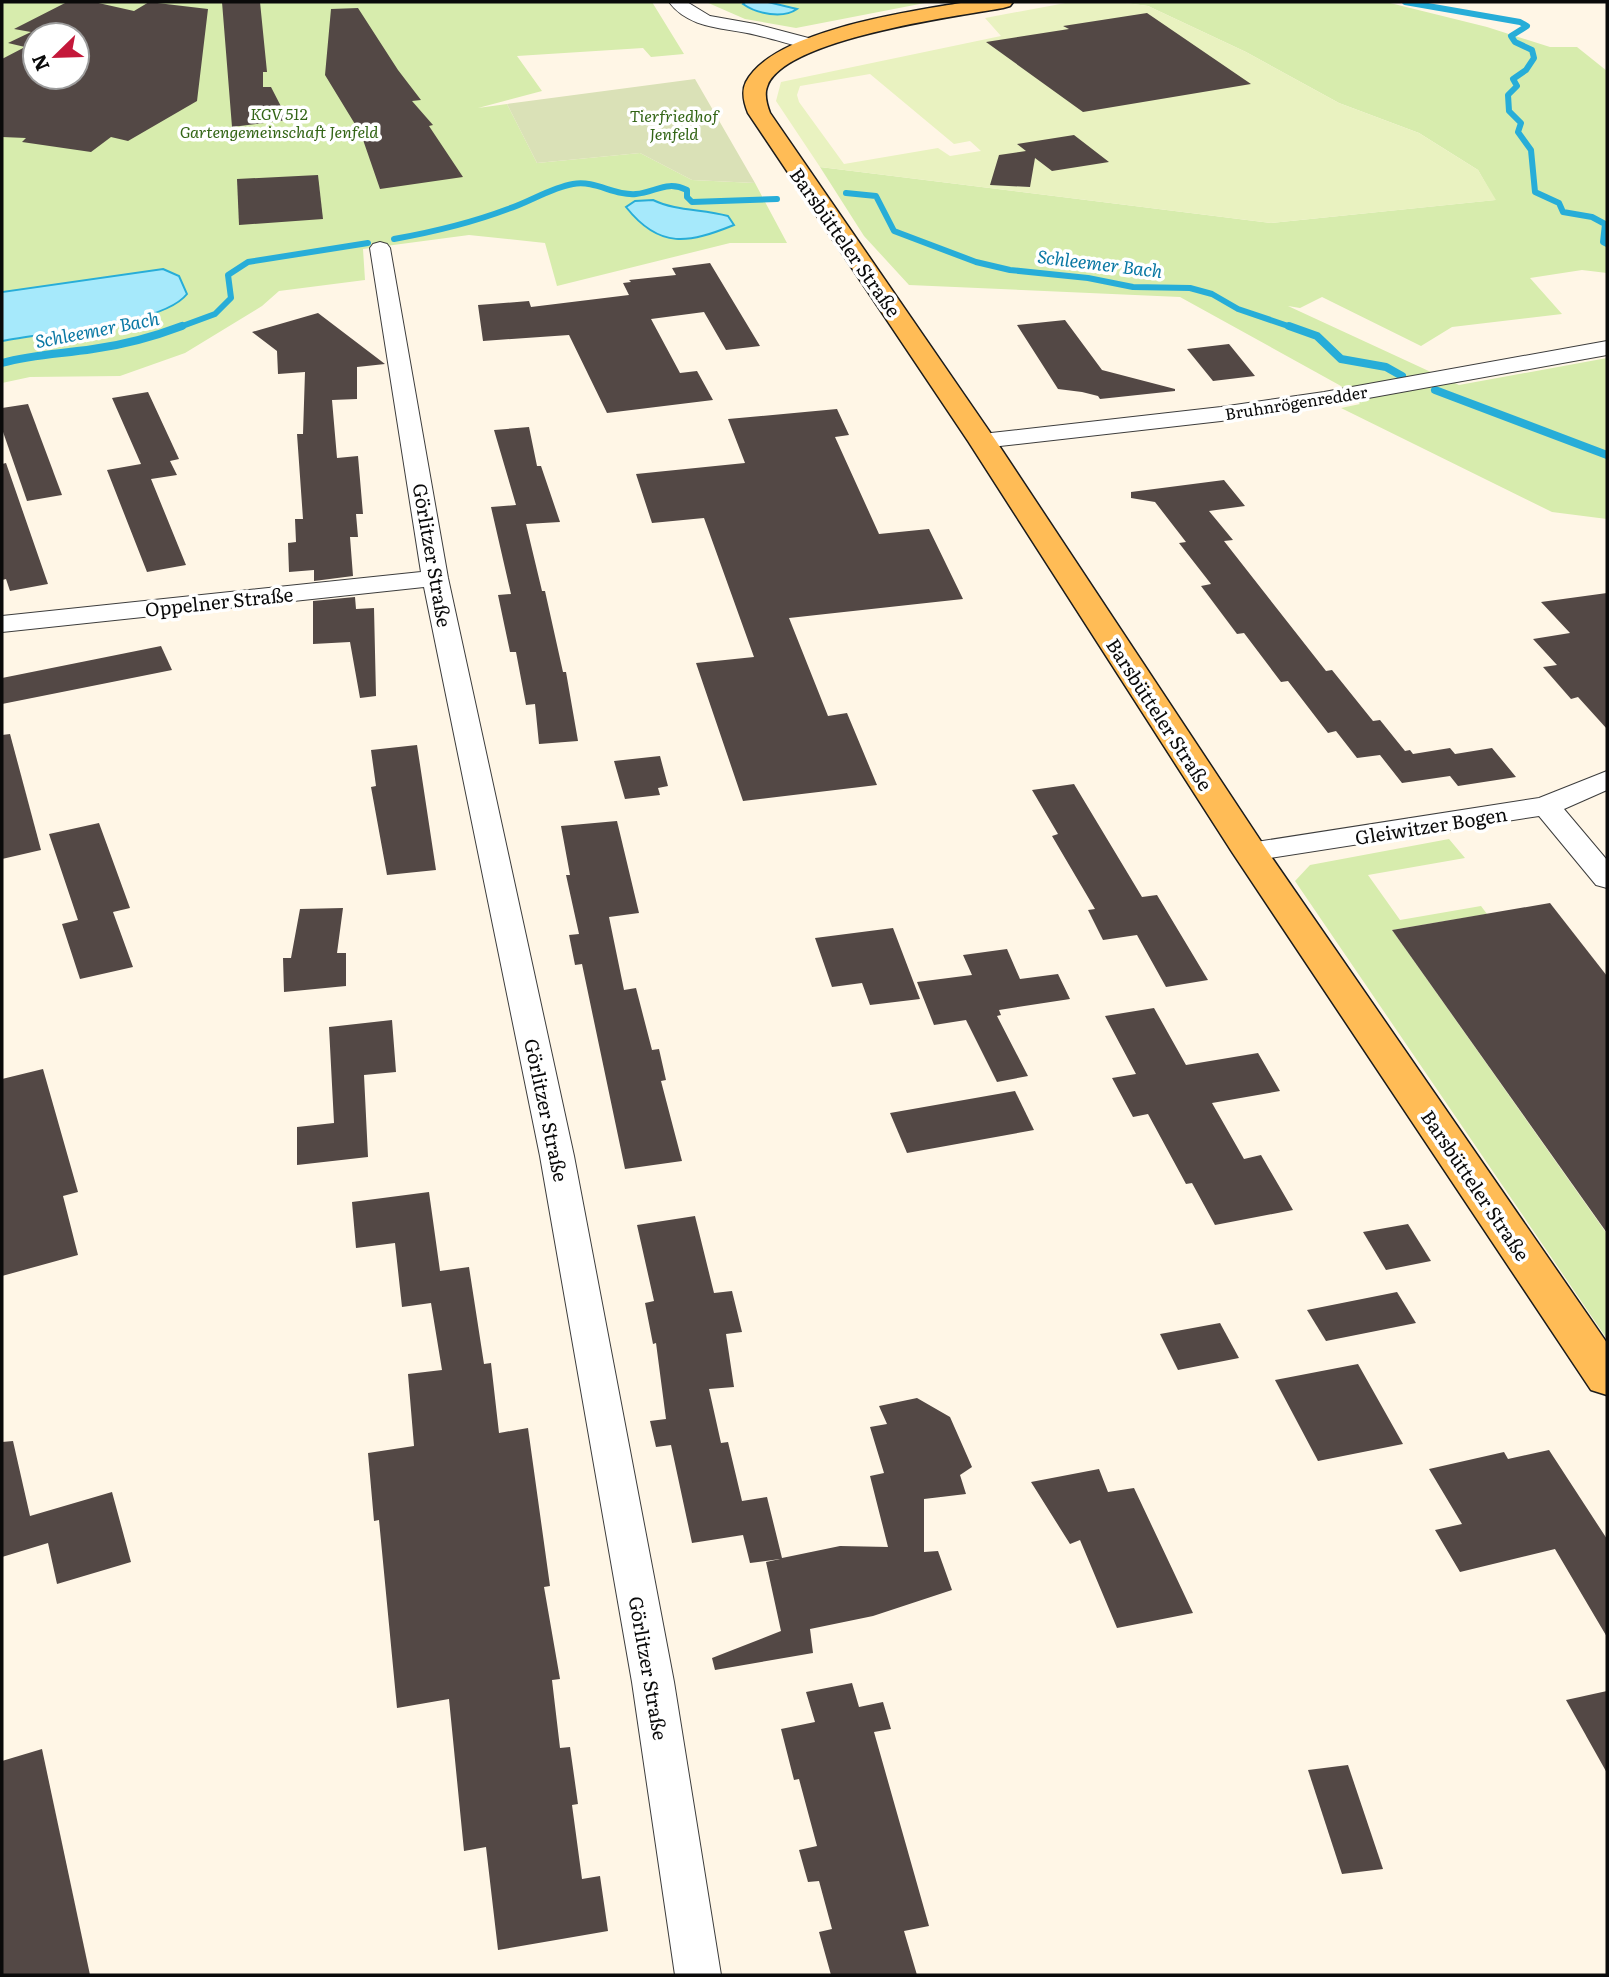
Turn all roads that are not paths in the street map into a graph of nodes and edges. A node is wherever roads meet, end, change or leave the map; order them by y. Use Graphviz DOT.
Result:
graph roads {
  1 [pos="678,2"];
  2 [pos="1003,2"];
  3 [pos="800,48"];
  4 [pos="380,248"];
  5 [pos="1607,348"];
  6 [pos="982,441"];
  7 [pos="435,578"];
  8 [pos="2,624"];
  9 [pos="1607,780"];
  10 [pos="1546,806"];
  11 [pos="1250,852"];
  12 [pos="1607,880"];
  13 [pos="1607,1378"];
  14 [pos="698,1975"];
  1 -- 3 [label="street"];
  2 -- 3 [label="main road"];
  3 -- 6 [label="main road, Barsbütteler Straße"];
  4 -- 7 [label="street, Görlitzer Straße"];
  5 -- 6 [label="street, Bruhnrögenredder"];
  6 -- 11 [label="main road, Barsbütteler Straße"];
  7 -- 8 [label="street, Oppelner Straße"];
  7 -- 14 [label="street, Görlitzer Straße"];
  9 -- 10 [label="street, Gleiwitzer Bogen"];
  10 -- 11 [label="street, Gleiwitzer Bogen"];
  10 -- 12 [label="street"];
  11 -- 13 [label="main road, Barsbütteler Straße"];
}
